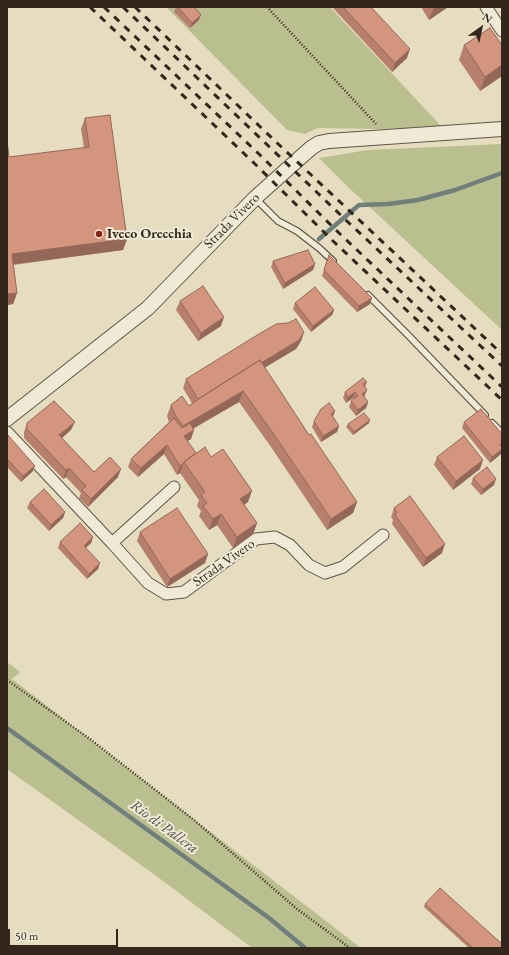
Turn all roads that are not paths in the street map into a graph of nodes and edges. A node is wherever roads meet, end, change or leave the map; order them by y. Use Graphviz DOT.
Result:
graph roads {
  1 [pos="486,7"];
  2 [pos="502,31"];
  3 [pos="502,128"];
  4 [pos="254,198"];
  5 [pos="339,266"];
  6 [pos="366,293"];
  7 [pos="7,419"];
  8 [pos="7,432"];
  9 [pos="502,433"];
  10 [pos="174,487"];
  11 [pos="383,535"];
  12 [pos="112,543"];
  1 -- 2 [label="street"];
  3 -- 4 [label="street, Strada Vivero"];
  4 -- 5 [label="lane"];
  4 -- 7 [label="street, Strada Vivero"];
  6 -- 9 [label="lane"];
  8 -- 12 [label="street, Strada Vivero"];
  10 -- 12 [label="street"];
  11 -- 12 [label="street, Strada Vivero"];
}
